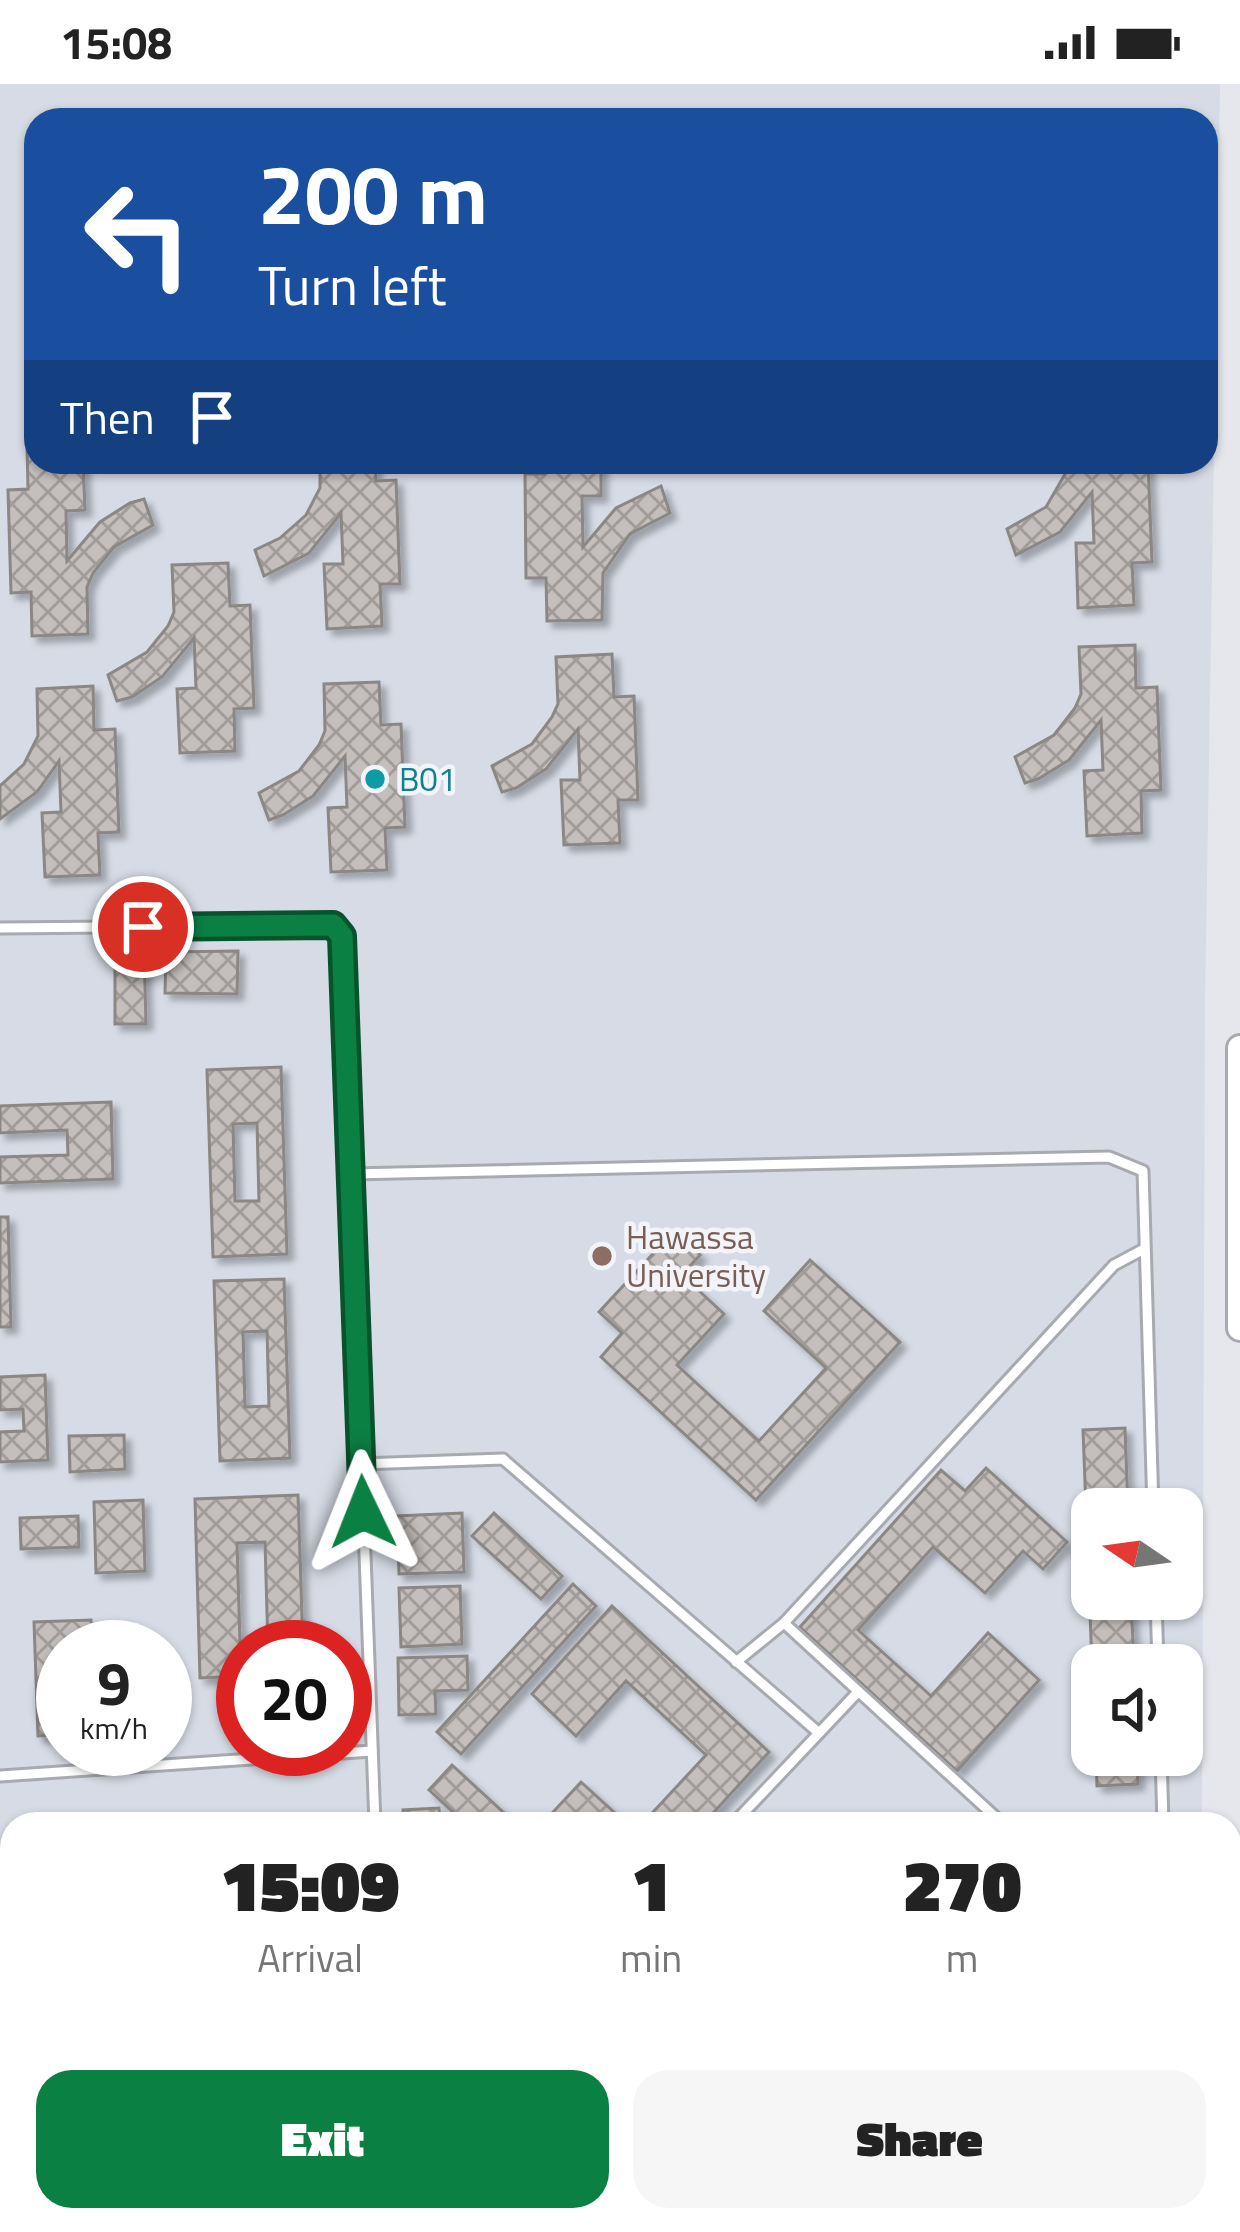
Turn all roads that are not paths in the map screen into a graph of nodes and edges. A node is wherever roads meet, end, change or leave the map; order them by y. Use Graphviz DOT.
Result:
graph roads {
  1 [pos="0,928"];
  2 [pos="1240,1048"];
  3 [pos="351,1174"];
  4 [pos="1144,1249"];
  5 [pos="1240,1328"];
  6 [pos="362,1464"];
  7 [pos="1152,1488"];
  8 [pos="367,1620"];
  9 [pos="784,1623"];
  10 [pos="736,1662"];
  11 [pos="856,1694"];
  12 [pos="819,1733"];
  13 [pos="372,1751"];
  14 [pos="216,1761"];
  15 [pos="0,1776"];
  16 [pos="1162,1776"];
  17 [pos="375,1812"];
  18 [pos="745,1812"];
  19 [pos="989,1812"];
  20 [pos="1163,1812"];
  1 -- 3 [label="lane"];
  2 -- 5 [label="street"];
  3 -- 4 [label="lane"];
  3 -- 6 [label="lane"];
  4 -- 7 [label="lane"];
  4 -- 9 [label="lane"];
  6 -- 8 [label="lane"];
  6 -- 10 [label="lane"];
  9 -- 10 [label="lane"];
  9 -- 11 [label="lane"];
  10 -- 12 [label="lane"];
  11 -- 12 [label="lane"];
  11 -- 19 [label="lane"];
  12 -- 18 [label="lane"];
  13 -- 17 [label="lane"];
  14 -- 15 [label="lane"];
  16 -- 20 [label="lane"];
}
